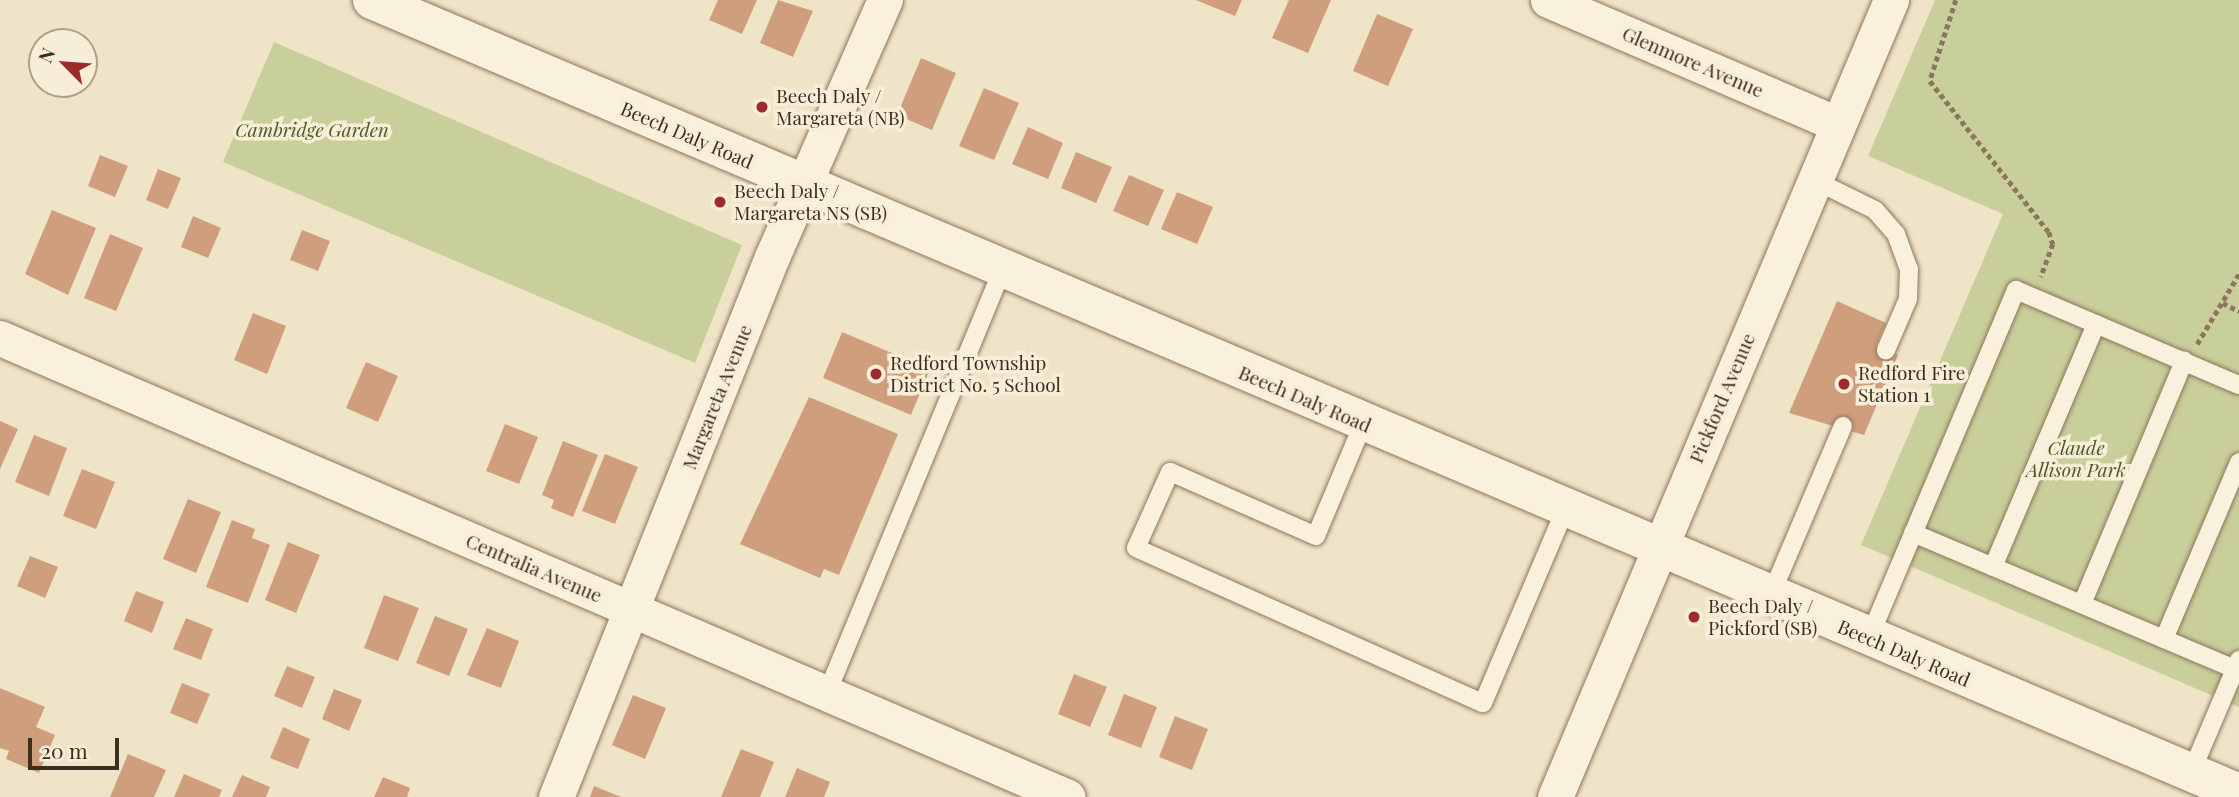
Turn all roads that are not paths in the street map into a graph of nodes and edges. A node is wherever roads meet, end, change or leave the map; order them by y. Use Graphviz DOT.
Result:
graph roads {
  1 [pos="372,0"];
  2 [pos="885,0"];
  3 [pos="1548,0"];
  4 [pos="1891,0"];
  5 [pos="1838,124"];
  6 [pos="1814,180"];
  7 [pos="805,186"];
  8 [pos="1002,270"];
  9 [pos="2096,324"];
  10 [pos="0,338"];
  11 [pos="1886,350"];
  12 [pos="2184,361"];
  13 [pos="2239,384"];
  14 [pos="1363,424"];
  15 [pos="1843,426"];
  16 [pos="2239,462"];
  17 [pos="1565,510"];
  18 [pos="1913,533"];
  19 [pos="1657,550"];
  20 [pos="1993,567"];
  21 [pos="1770,597"];
  22 [pos="2082,604"];
  23 [pos="633,610"];
  24 [pos="1869,638"];
  25 [pos="2164,639"];
  26 [pos="2237,664"];
  27 [pos="827,693"];
  28 [pos="2191,773"];
  29 [pos="2239,793"];
  30 [pos="556,797"];
  31 [pos="1068,797"];
  32 [pos="1555,797"];
  1 -- 7 [label="main road, Beech Daly Road"];
  2 -- 7 [label="street, Margareta Avenue"];
  3 -- 5 [label="street, Glenmore Avenue"];
  4 -- 5 [label="street, Pickford Avenue"];
  5 -- 6 [label="street, Pickford Avenue"];
  6 -- 11 [label="lane"];
  6 -- 19 [label="street, Pickford Avenue"];
  7 -- 8 [label="main road, Beech Daly Road"];
  7 -- 23 [label="street, Margareta Avenue"];
  8 -- 14 [label="main road, Beech Daly Road"];
  8 -- 27 [label="lane"];
  9 -- 12 [label="lane"];
  9 -- 18 [label="lane"];
  9 -- 20 [label="lane"];
  10 -- 23 [label="street, Centralia Avenue"];
  12 -- 13 [label="lane"];
  12 -- 22 [label="lane"];
  14 -- 17 [label="main road, Beech Daly Road"];
  14 -- 17 [label="lane"];
  15 -- 21 [label="lane"];
  16 -- 25 [label="lane"];
  17 -- 19 [label="main road, Beech Daly Road"];
  18 -- 20 [label="lane"];
  18 -- 24 [label="lane"];
  19 -- 21 [label="main road, Beech Daly Road"];
  19 -- 32 [label="street, Pickford Avenue"];
  20 -- 22 [label="lane"];
  21 -- 24 [label="main road, Beech Daly Road"];
  22 -- 25 [label="lane"];
  23 -- 27 [label="street, Centralia Avenue"];
  23 -- 30 [label="street, Margareta Avenue"];
  24 -- 28 [label="main road, Beech Daly Road"];
  25 -- 26 [label="lane"];
  26 -- 28 [label="lane"];
  27 -- 31 [label="street, Centralia Avenue"];
  28 -- 29 [label="main road, Beech Daly Road"];
}
